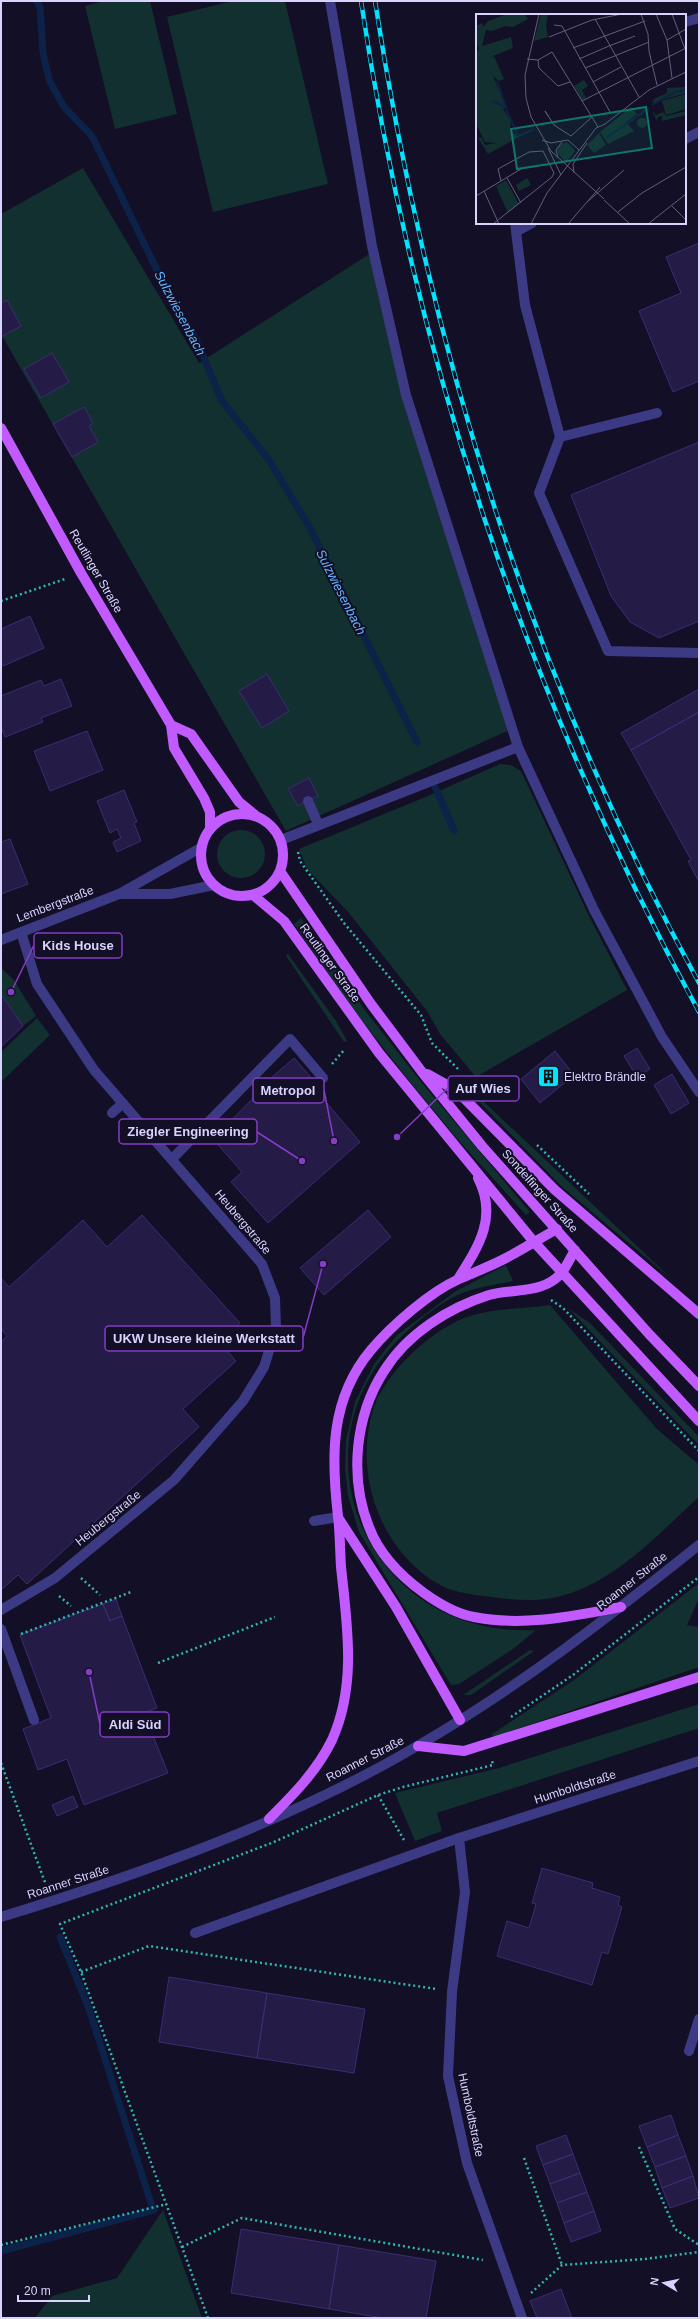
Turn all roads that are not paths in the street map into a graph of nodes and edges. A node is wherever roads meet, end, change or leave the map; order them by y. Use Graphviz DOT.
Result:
graph roads {
  1 [pos="330,1"];
  2 [pos="699,18"];
  3 [pos="686,22"];
  4 [pos="699,132"];
  5 [pos="686,138"];
  6 [pos="528,224"];
  7 [pos="516,227"];
  8 [pos="657,413"];
  9 [pos="1,428"];
  10 [pos="560,437"];
  11 [pos="699,653"];
  12 [pos="171,725"];
  13 [pos="518,747"];
  14 [pos="308,801"];
  15 [pos="256,816"];
  16 [pos="318,824"];
  17 [pos="210,829"];
  18 [pos="281,840"];
  19 [pos="202,847"];
  20 [pos="280,871"];
  21 [pos="214,885"];
  22 [pos="119,894"];
  23 [pos="253,896"];
  24 [pos="21,932"];
  25 [pos="1,940"];
  26 [pos="371,1004"];
  27 [pos="422,1072"];
  28 [pos="323,1078"];
  29 [pos="699,1092"];
  30 [pos="123,1103"];
  31 [pos="112,1113"];
  32 [pos="172,1159"];
  33 [pos="470,1164"];
  34 [pos="556,1229"];
  35 [pos="534,1242"];
  36 [pos="575,1250"];
  37 [pos="562,1273"];
  38 [pos="458,1279"];
  39 [pos="699,1314"];
  40 [pos="699,1386"];
  41 [pos="699,1421"];
  42 [pos="338,1518"];
  43 [pos="314,1521"];
  44 [pos="699,1545"];
  45 [pos="621,1607"];
  46 [pos="1,1610"];
  47 [pos="1,1629"];
  48 [pos="699,1677"];
  49 [pos="34,1720"];
  50 [pos="460,1720"];
  51 [pos="418,1746"];
  52 [pos="699,1761"];
  53 [pos="269,1820"];
  54 [pos="459,1838"];
  55 [pos="1,1917"];
  56 [pos="195,1933"];
  57 [pos="699,2019"];
  58 [pos="689,2051"];
  59 [pos="522,2318"];
  1 -- 13 [label="street"];
  2 -- 3 [label="street"];
  4 -- 5 [label="street"];
  6 -- 7 [label="street"];
  7 -- 10 [label="street"];
  8 -- 10 [label="street"];
  9 -- 12 [label="main road, Reutlinger Straße"];
  10 -- 11 [label="street"];
  12 -- 15 [label="main road"];
  12 -- 17 [label="main road, Reutlinger Straße"];
  13 -- 16 [label="street"];
  13 -- 29 [label="street"];
  14 -- 16 [label="street"];
  15 -- 17 [label="main road"];
  15 -- 18 [label="main road"];
  16 -- 18 [label="street"];
  17 -- 19 [label="main road"];
  18 -- 20 [label="main road"];
  19 -- 21 [label="main road"];
  19 -- 22 [label="street, Lembergstraße"];
  20 -- 23 [label="main road"];
  20 -- 26 [label="main road, Reutlinger Straße"];
  21 -- 22 [label="street, Lembergstraße"];
  21 -- 23 [label="main road"];
  22 -- 24 [label="street, Lembergstraße"];
  23 -- 33 [label="main road, Reutlinger Straße"];
  24 -- 25 [label="street, Lembergstraße"];
  24 -- 30 [label="street, Heubergstraße"];
  26 -- 27 [label="main road, Sondelfinger Straße"];
  27 -- 34 [label="main road, Sondelfinger Straße"];
  27 -- 39 [label="main road"];
  28 -- 32 [label="street"];
  30 -- 31 [label="street"];
  30 -- 32 [label="street, Heubergstraße"];
  32 -- 46 [label="street, Heubergstraße"];
  33 -- 35 [label="main road"];
  33 -- 38 [label="main road"];
  34 -- 35 [label="main road"];
  34 -- 36 [label="main road, Sondelfinger Straße"];
  35 -- 37 [label="main road"];
  35 -- 38 [label="main road"];
  36 -- 37 [label="main road"];
  36 -- 40 [label="main road, Sondelfinger Straße"];
  37 -- 41 [label="main road"];
  37 -- 45 [label="main road"];
  38 -- 42 [label="main road"];
  42 -- 43 [label="street"];
  42 -- 50 [label="main road"];
  42 -- 53 [label="main road"];
  44 -- 45 [label="street, Roanner Straße"];
  45 -- 50 [label="street, Roanner Straße"];
  47 -- 49 [label="street"];
  48 -- 51 [label="main road"];
  50 -- 51 [label="street, Roanner Straße"];
  51 -- 53 [label="street, Roanner Straße"];
  52 -- 54 [label="street, Humboldtstraße"];
  53 -- 55 [label="street, Roanner Straße"];
  54 -- 56 [label="street, Humboldtstraße"];
  54 -- 59 [label="street, Humboldtstraße"];
  57 -- 58 [label="street"];
}
